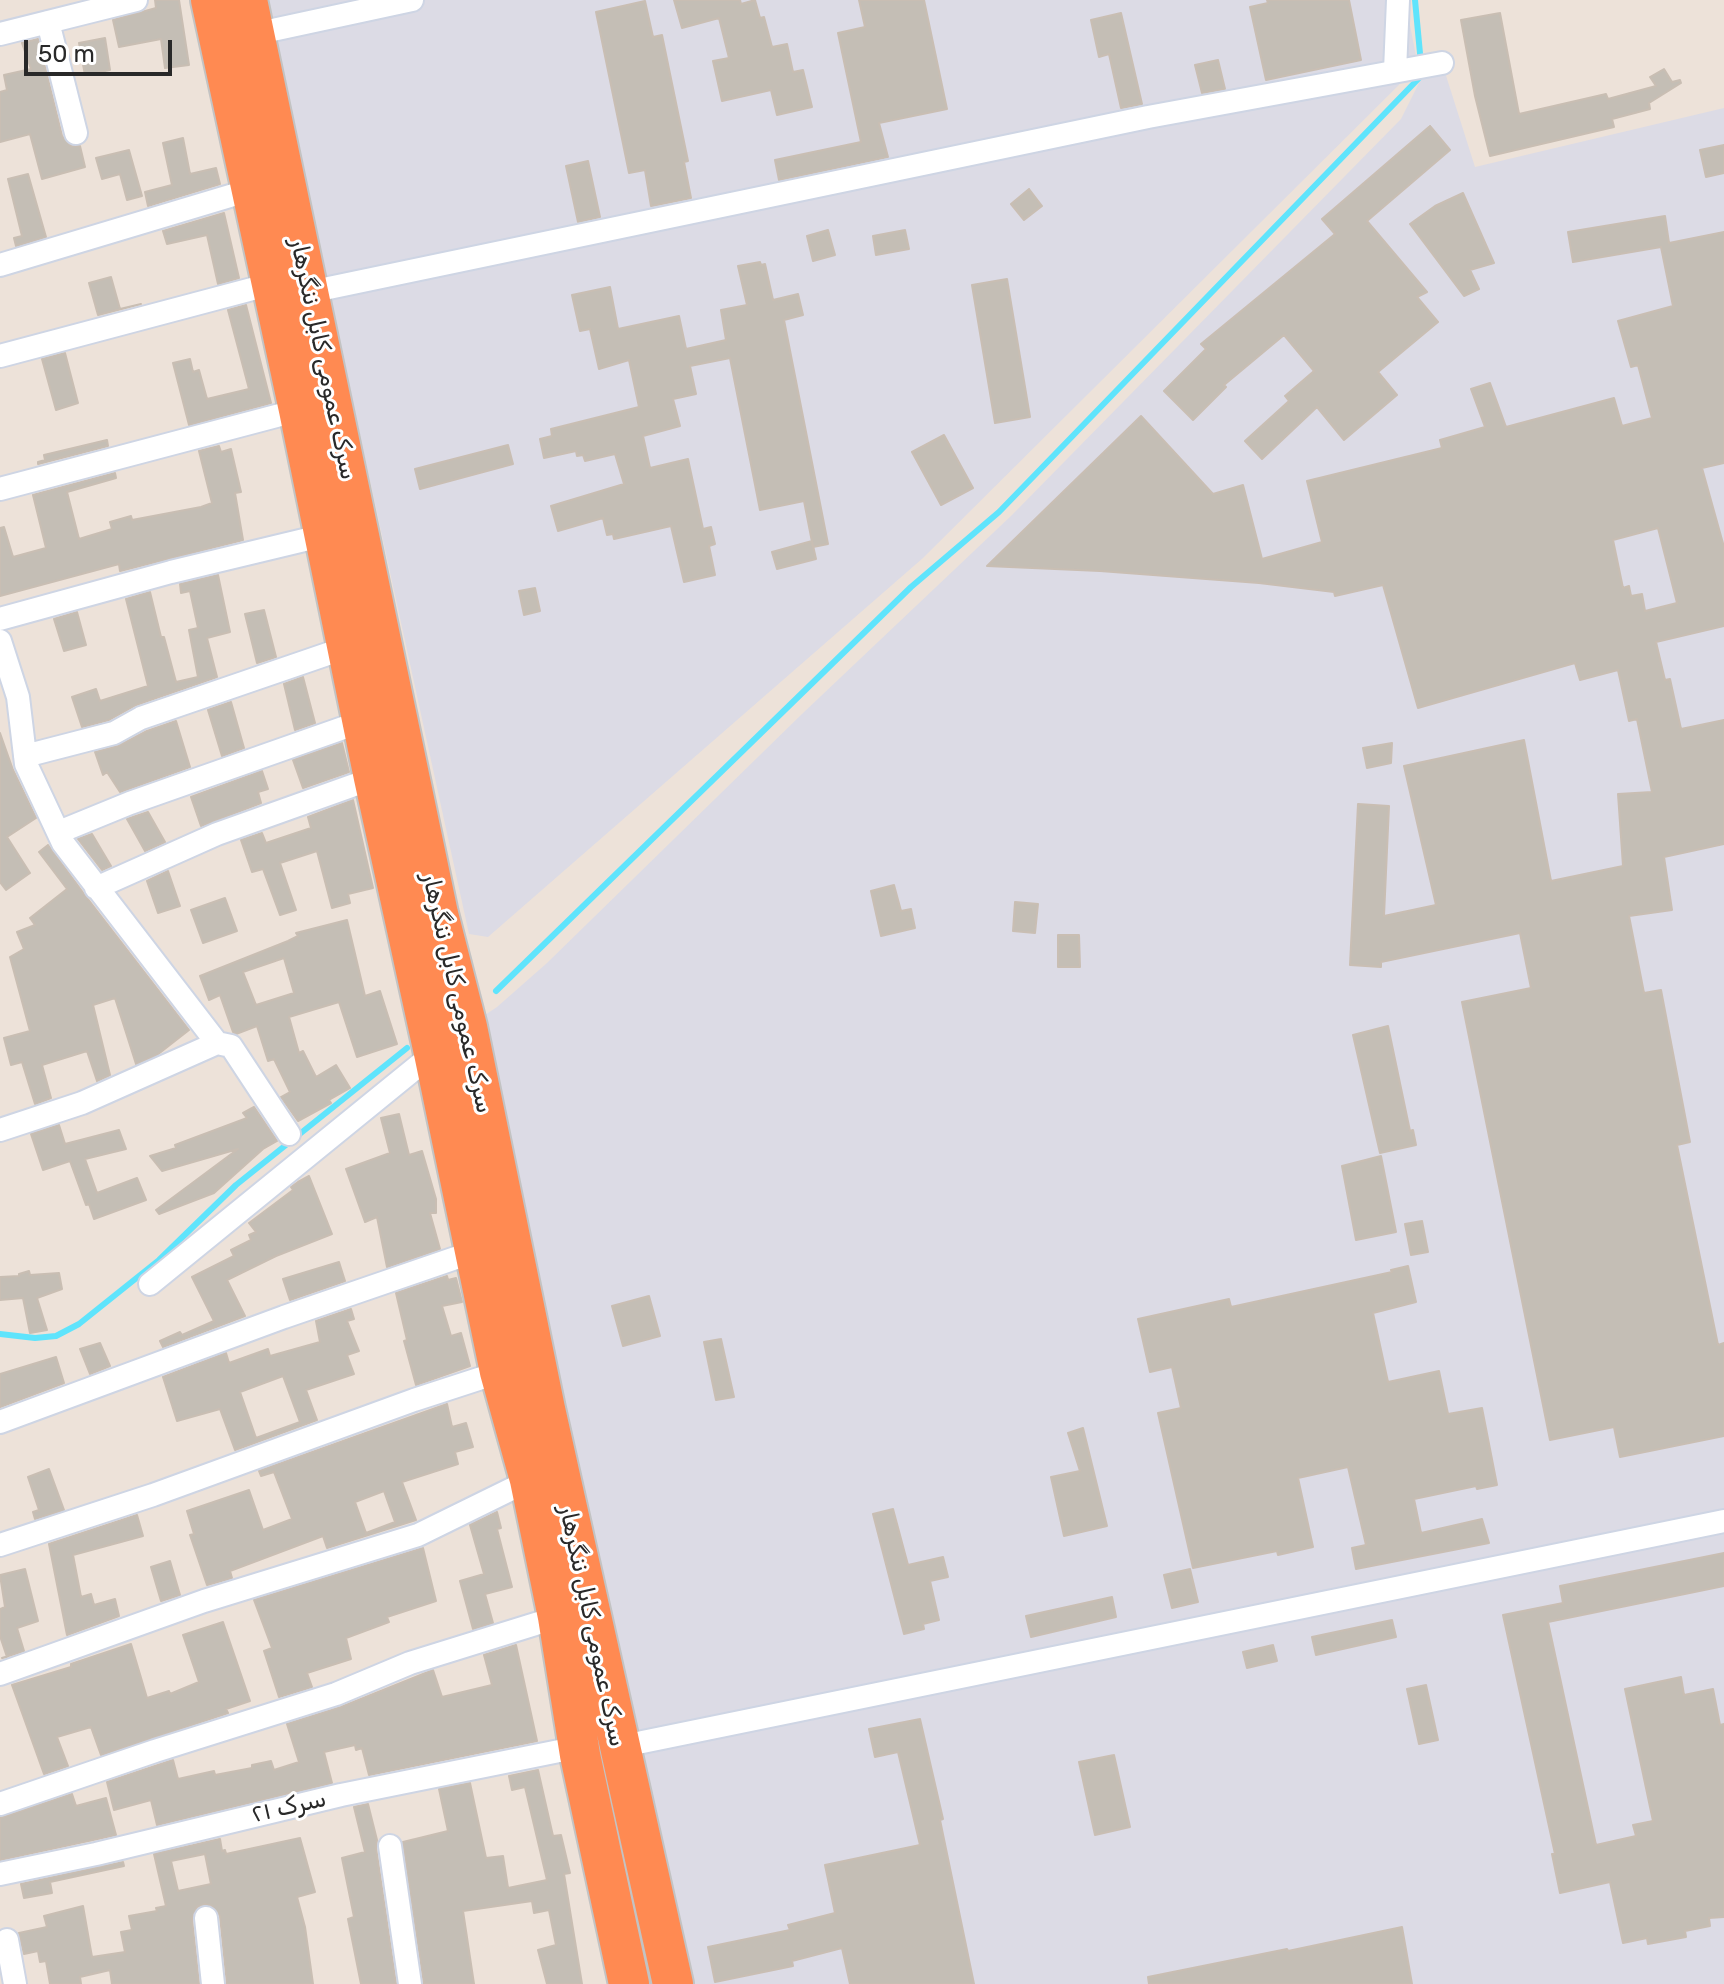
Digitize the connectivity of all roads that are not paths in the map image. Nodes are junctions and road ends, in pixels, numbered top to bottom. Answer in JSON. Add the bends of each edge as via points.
{"nodes":[{"id":1,"x":136,"y":0,"type":"edge"},
{"id":2,"x":211,"y":0,"type":"edge"},
{"id":3,"x":412,"y":0,"type":"edge"},
{"id":4,"x":1398,"y":0,"type":"edge"},
{"id":5,"x":251,"y":17,"type":"edge"},
{"id":6,"x":48,"y":22,"type":"junction"},
{"id":7,"x":0,"y":34,"type":"edge"},
{"id":8,"x":1442,"y":63,"type":"dead end"},
{"id":9,"x":1395,"y":71,"type":"junction"},
{"id":10,"x":76,"y":133,"type":"dead end"},
{"id":11,"x":250,"y":190,"type":"junction"},
{"id":12,"x":0,"y":265,"type":"edge"},
{"id":13,"x":285,"y":292,"type":"junction"},
{"id":14,"x":0,"y":356,"type":"edge"},
{"id":15,"x":299,"y":410,"type":"junction"},
{"id":16,"x":0,"y":489,"type":"edge"},
{"id":17,"x":325,"y":535,"type":"junction"},
{"id":18,"x":0,"y":619,"type":"edge"},
{"id":19,"x":0,"y":641,"type":"edge"},
{"id":20,"x":348,"y":647,"type":"junction"},
{"id":21,"x":363,"y":721,"type":"junction"},
{"id":22,"x":25,"y":756,"type":"junction"},
{"id":23,"x":374,"y":778,"type":"junction"},
{"id":24,"x":59,"y":832,"type":"junction"},
{"id":25,"x":96,"y":888,"type":"junction"},
{"id":26,"x":217,"y":1043,"type":"junction"},
{"id":27,"x":434,"y":1053,"type":"junction"},
{"id":28,"x":0,"y":1130,"type":"edge"},
{"id":29,"x":289,"y":1134,"type":"dead end"},
{"id":30,"x":476,"y":1251,"type":"junction"},
{"id":31,"x":150,"y":1284,"type":"dead end"},
{"id":32,"x":500,"y":1372,"type":"junction"},
{"id":33,"x":0,"y":1422,"type":"edge"},
{"id":34,"x":530,"y":1480,"type":"junction"},
{"id":35,"x":1724,"y":1521,"type":"edge"},
{"id":36,"x":0,"y":1545,"type":"edge"},
{"id":37,"x":558,"y":1617,"type":"junction"},
{"id":38,"x":0,"y":1674,"type":"edge"},
{"id":39,"x":592,"y":1750,"type":"junction"},
{"id":40,"x":0,"y":1804,"type":"edge"},
{"id":41,"x":390,"y":1846,"type":"dead end"},
{"id":42,"x":0,"y":1874,"type":"edge"},
{"id":43,"x":206,"y":1918,"type":"dead end"},
{"id":44,"x":7,"y":1940,"type":"dead end"},
{"id":45,"x":15,"y":1984,"type":"edge"},
{"id":46,"x":213,"y":1984,"type":"edge"},
{"id":47,"x":410,"y":1984,"type":"edge"},
{"id":48,"x":629,"y":1984,"type":"edge"},
{"id":49,"x":673,"y":1984,"type":"edge"}],
"edges":[{"from":1,"to":6,"type":"street"},
{"from":2,"to":11,"type":"highway","name":"سرک عمومی کابل ننگرهار"},
{"from":3,"to":5,"type":"street"},
{"from":4,"to":9,"type":"street"},
{"from":5,"to":13,"type":"highway","name":"سرک عمومی کابل ننگرهار"},
{"from":6,"to":7,"type":"street"},
{"from":6,"to":10,"type":"street"},
{"from":8,"to":9,"type":"street"},
{"from":9,"to":13,"type":"street"},
{"from":11,"to":12,"type":"street"},
{"from":11,"to":13,"type":"highway","name":"سرک عمومی کابل ننگرهار"},
{"from":13,"to":14,"type":"street"},
{"from":13,"to":15,"type":"highway","name":"سرک عمومی کابل ننگرهار"},
{"from":13,"to":39,"type":"highway","name":"سرک عمومی کابل ننگرهار","via":[[467,1027],[542,1394]]},
{"from":15,"to":16,"type":"street"},
{"from":15,"to":17,"type":"highway","name":"سرک عمومی کابل ننگرهار"},
{"from":17,"to":18,"type":"street"},
{"from":17,"to":20,"type":"highway","name":"سرک عمومی کابل ننگرهار"},
{"from":19,"to":22,"type":"street","via":[[18,697]]},
{"from":20,"to":21,"type":"highway","name":"سرک عمومی کابل ننگرهار"},
{"from":20,"to":22,"type":"street","via":[[141,718],[114,733]]},
{"from":21,"to":23,"type":"highway","name":"سرک عمومی کابل ننگرهار"},
{"from":21,"to":24,"type":"street"},
{"from":22,"to":24,"type":"street"},
{"from":23,"to":25,"type":"street","via":[[217,834]]},
{"from":23,"to":27,"type":"highway","name":"سرک عمومی کابل ننگرهار"},
{"from":24,"to":25,"type":"street"},
{"from":25,"to":26,"type":"street"},
{"from":26,"to":28,"type":"street","via":[[82,1103]]},
{"from":26,"to":29,"type":"street","via":[[231,1046]]},
{"from":27,"to":30,"type":"highway","name":"سرک عمومی کابل ننگرهار"},
{"from":27,"to":31,"type":"street"},
{"from":30,"to":32,"type":"highway","name":"سرک عمومی کابل ننگرهار"},
{"from":30,"to":33,"type":"street"},
{"from":32,"to":34,"type":"highway","name":"سرک عمومی کابل ننگرهار"},
{"from":32,"to":36,"type":"street"},
{"from":34,"to":37,"type":"highway","name":"سرک عمومی کابل ننگرهار"},
{"from":34,"to":38,"type":"street","via":[[418,1535],[204,1601]]},
{"from":35,"to":39,"type":"street","name":"سرک ۲۱"},
{"from":37,"to":39,"type":"highway","name":"سرک عمومی کابل ننگرهار"},
{"from":37,"to":40,"type":"street"},
{"from":39,"to":42,"type":"street","name":"سرک ۲۱","via":[[341,1795]]},
{"from":39,"to":48,"type":"highway","name":"سرک عمومی کابل ننگرهار"},
{"from":39,"to":49,"type":"highway","name":"سرک عمومی کابل ننگرهار"},
{"from":41,"to":47,"type":"street"},
{"from":43,"to":46,"type":"street"},
{"from":44,"to":45,"type":"street"}]}
